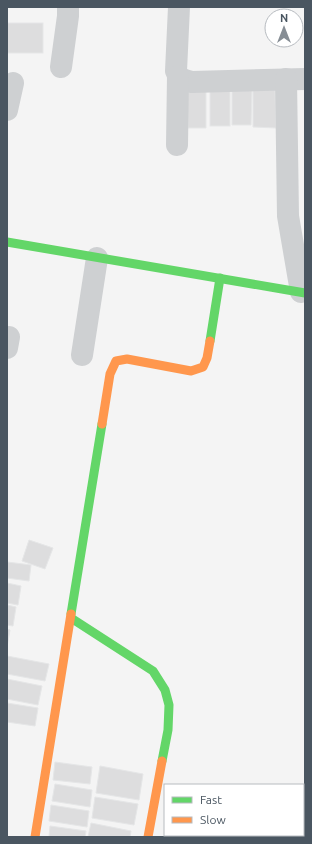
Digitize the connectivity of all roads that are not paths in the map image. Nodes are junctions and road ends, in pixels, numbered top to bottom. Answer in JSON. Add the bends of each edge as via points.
{"nodes":[{"id":1,"x":179,"y":7,"type":"edge"},
{"id":2,"x":68,"y":12,"type":"edge"},
{"id":3,"x":61,"y":67,"type":"dead end"},
{"id":4,"x":178,"y":76,"type":"junction"},
{"id":5,"x":296,"y":79,"type":"edge"},
{"id":6,"x":13,"y":82,"type":"dead end"},
{"id":7,"x":7,"y":110,"type":"edge"},
{"id":8,"x":177,"y":145,"type":"dead end"},
{"id":9,"x":7,"y":242,"type":"edge"},
{"id":10,"x":97,"y":258,"type":"junction"},
{"id":11,"x":220,"y":278,"type":"junction"},
{"id":12,"x":303,"y":292,"type":"edge"},
{"id":13,"x":82,"y":354,"type":"dead end"},
{"id":14,"x":71,"y":618,"type":"junction"},
{"id":15,"x":35,"y":837,"type":"edge"},
{"id":16,"x":148,"y":837,"type":"edge"}],
"edges":[{"from":1,"to":4,"type":"street","via":[[176,71]]},
{"from":2,"to":3,"type":"street"},
{"from":4,"to":5,"type":"street","via":[[192,82]]},
{"from":4,"to":8,"type":"street"},
{"from":5,"to":12,"type":"street","via":[[288,216]]},
{"from":6,"to":7,"type":"street"},
{"from":9,"to":10,"type":"street"},
{"from":10,"to":11,"type":"street"},
{"from":10,"to":13,"type":"street"},
{"from":11,"to":12,"type":"street"},
{"from":11,"to":14,"type":"street","via":[[207,358],[203,367],[192,371],[126,359],[116,361],[110,374]]},
{"from":14,"to":15,"type":"street"},
{"from":14,"to":16,"type":"street","via":[[153,671],[165,690],[169,704],[168,730]]}]}
